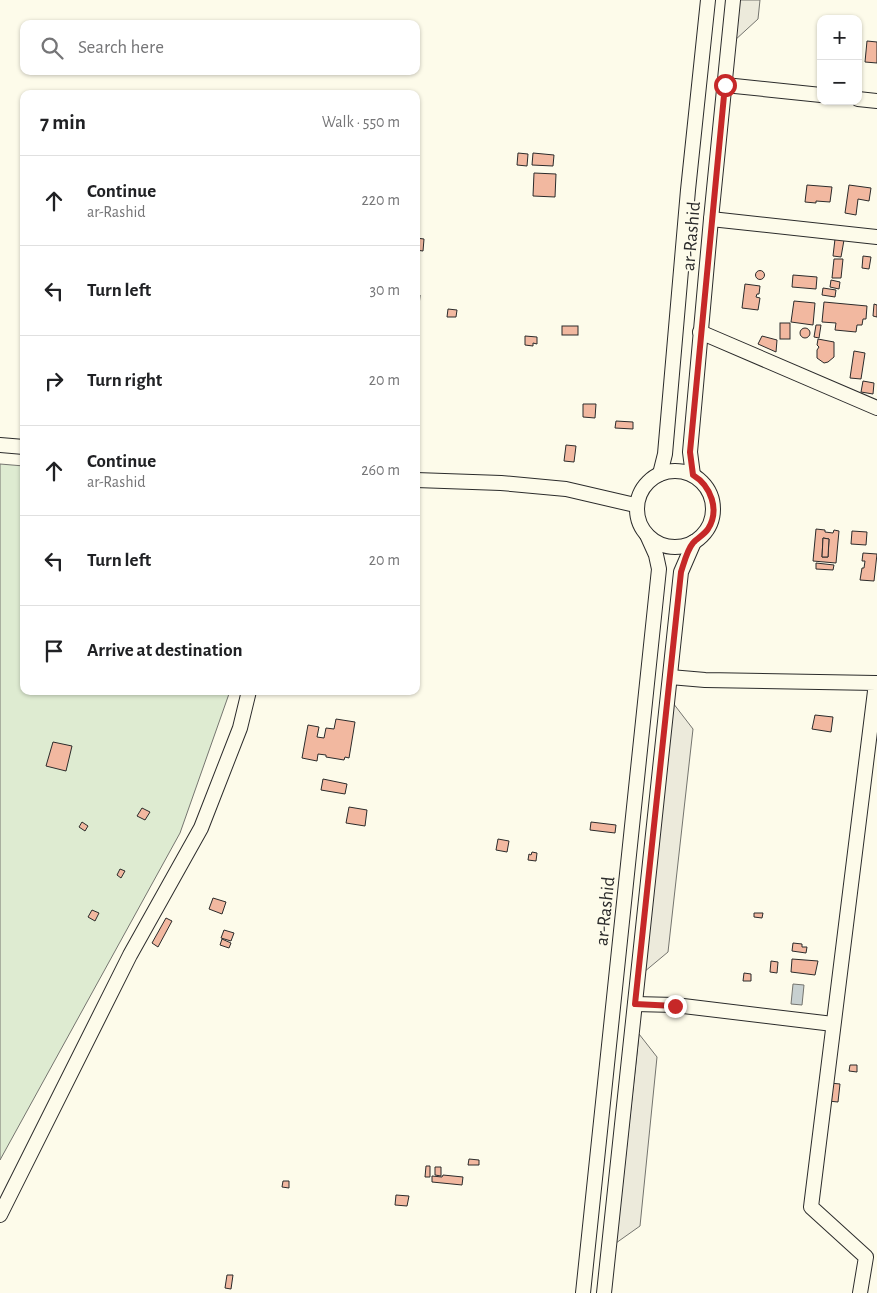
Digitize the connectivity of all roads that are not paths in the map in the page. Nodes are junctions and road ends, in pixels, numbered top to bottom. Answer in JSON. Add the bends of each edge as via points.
{"nodes":[{"id":1,"x":708,"y":0,"type":"edge"},
{"id":2,"x":733,"y":0,"type":"edge"},
{"id":3,"x":725,"y":85,"type":"junction"},
{"id":4,"x":817,"y":95,"type":"edge"},
{"id":5,"x":862,"y":99,"type":"edge"},
{"id":6,"x":877,"y":101,"type":"edge"},
{"id":7,"x":711,"y":219,"type":"junction"},
{"id":8,"x":877,"y":237,"type":"edge"},
{"id":9,"x":700,"y":332,"type":"junction"},
{"id":10,"x":877,"y":408,"type":"edge"},
{"id":11,"x":0,"y":445,"type":"edge"},
{"id":12,"x":20,"y":446,"type":"edge"},
{"id":13,"x":660,"y":474,"type":"junction"},
{"id":14,"x":693,"y":475,"type":"junction"},
{"id":15,"x":420,"y":480,"type":"edge"},
{"id":16,"x":635,"y":505,"type":"junction"},
{"id":17,"x":647,"y":535,"type":"junction"},
{"id":18,"x":694,"y":542,"type":"junction"},
{"id":19,"x":670,"y":677,"type":"junction"},
{"id":20,"x":248,"y":695,"type":"edge"},
{"id":21,"x":635,"y":1004,"type":"junction"},
{"id":22,"x":833,"y":1024,"type":"junction"},
{"id":23,"x":0,"y":1215,"type":"edge"},
{"id":24,"x":583,"y":1293,"type":"edge"},
{"id":25,"x":604,"y":1293,"type":"edge"},
{"id":26,"x":860,"y":1293,"type":"edge"}],
"edges":[{"from":1,"to":13,"type":"street","name":"ar-Rashid","via":[[665,454]]},
{"from":2,"to":3,"type":"street","name":"ar-Rashid"},
{"from":3,"to":4,"type":"street"},
{"from":3,"to":7,"type":"street","name":"ar-Rashid"},
{"from":5,"to":6,"type":"street"},
{"from":7,"to":8,"type":"street"},
{"from":7,"to":9,"type":"street","name":"ar-Rashid"},
{"from":9,"to":10,"type":"street"},
{"from":9,"to":14,"type":"street","name":"ar-Rashid","via":[[690,452]]},
{"from":11,"to":12,"type":"street"},
{"from":13,"to":14,"type":"street","via":[[677,470]]},
{"from":13,"to":16,"type":"street","via":[[643,487]]},
{"from":14,"to":18,"type":"street","via":[[709,490],[713,503],[713,516],[708,528]]},
{"from":15,"to":16,"type":"street","via":[[566,489]]},
{"from":16,"to":17,"type":"street","via":[[639,523]]},
{"from":17,"to":18,"type":"street","via":[[654,542],[666,546],[678,547]]},
{"from":17,"to":24,"type":"street","name":"ar-Rashid","via":[[659,570]]},
{"from":18,"to":19,"type":"street","via":[[681,572]]},
{"from":19,"to":21,"type":"street"},
{"from":19,"to":22,"type":"street","via":[[876,683]]},
{"from":20,"to":23,"type":"street","via":[[240,728],[201,828],[130,955]]},
{"from":21,"to":22,"type":"street"},
{"from":21,"to":25,"type":"street"},
{"from":22,"to":26,"type":"street","via":[[811,1207],[866,1257]]}]}
